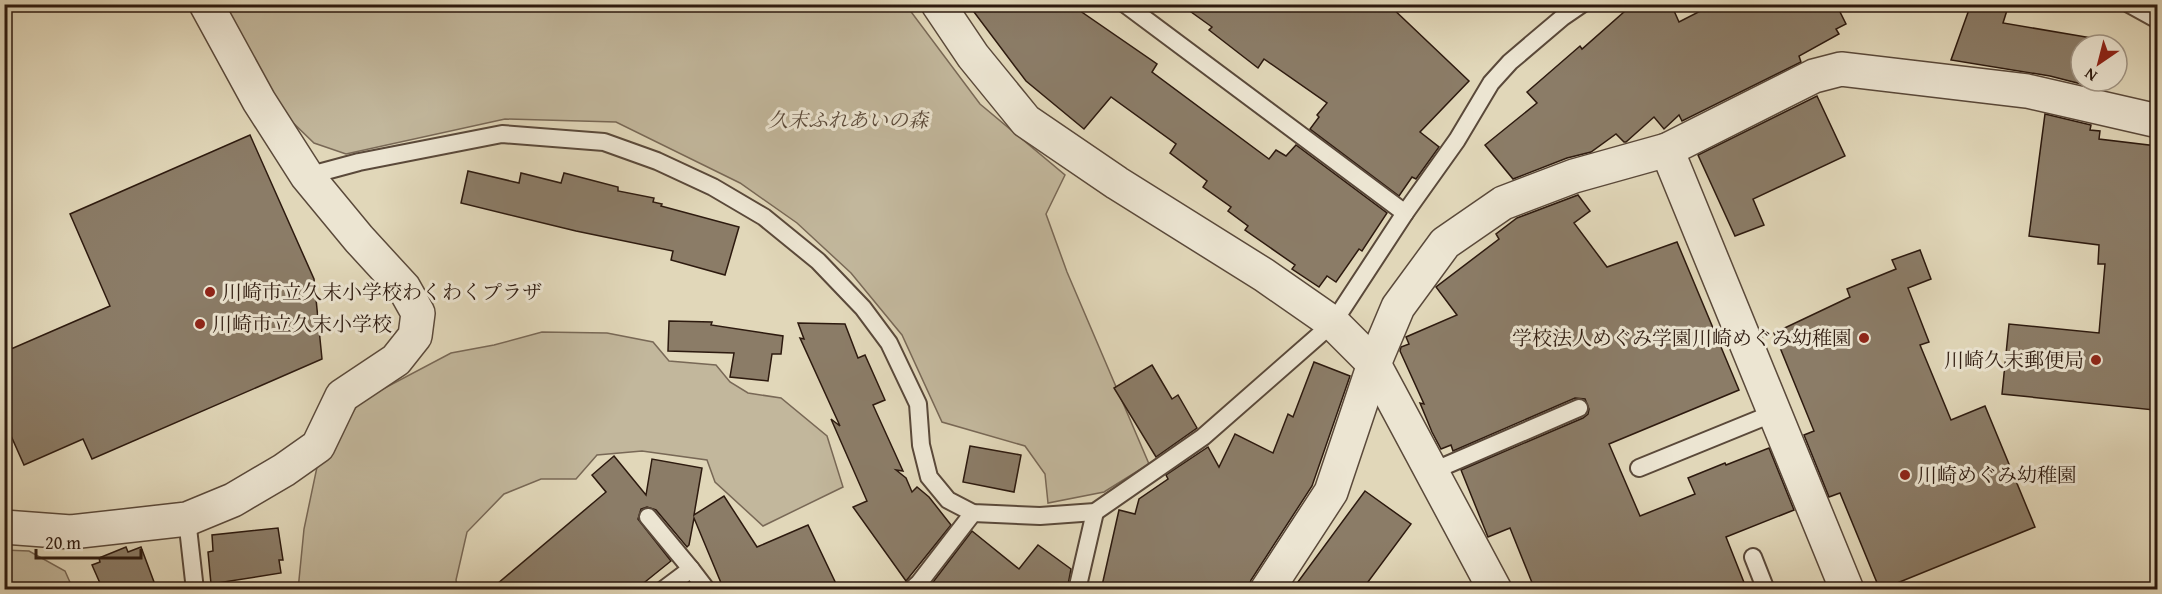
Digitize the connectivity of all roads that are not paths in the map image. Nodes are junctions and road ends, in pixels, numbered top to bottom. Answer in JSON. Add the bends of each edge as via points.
{"nodes":[{"id":1,"x":206,"y":4,"type":"edge"},
{"id":2,"x":938,"y":4,"type":"edge"},
{"id":3,"x":1125,"y":4,"type":"edge"},
{"id":4,"x":1582,"y":4,"type":"edge"},
{"id":5,"x":2129,"y":4,"type":"edge"},
{"id":6,"x":2157,"y":20,"type":"edge"},
{"id":7,"x":2157,"y":121,"type":"edge"},
{"id":8,"x":1667,"y":150,"type":"junction"},
{"id":9,"x":307,"y":176,"type":"junction"},
{"id":10,"x":1405,"y":213,"type":"junction"},
{"id":11,"x":1333,"y":323,"type":"junction"},
{"id":12,"x":1374,"y":364,"type":"junction"},
{"id":13,"x":1579,"y":408,"type":"dead end"},
{"id":14,"x":1774,"y":413,"type":"junction"},
{"id":15,"x":1640,"y":468,"type":"dead end"},
{"id":16,"x":1433,"y":471,"type":"junction"},
{"id":17,"x":1095,"y":512,"type":"junction"},
{"id":18,"x":973,"y":513,"type":"junction"},
{"id":19,"x":648,"y":517,"type":"dead end"},
{"id":20,"x":187,"y":519,"type":"junction"},
{"id":21,"x":4,"y":526,"type":"edge"},
{"id":22,"x":1753,"y":557,"type":"dead end"},
{"id":23,"x":691,"y":569,"type":"junction"},
{"id":24,"x":195,"y":590,"type":"edge"},
{"id":25,"x":663,"y":590,"type":"edge"},
{"id":26,"x":707,"y":590,"type":"edge"},
{"id":27,"x":911,"y":590,"type":"edge"},
{"id":28,"x":1077,"y":590,"type":"edge"},
{"id":29,"x":1267,"y":590,"type":"edge"},
{"id":30,"x":1495,"y":590,"type":"edge"},
{"id":31,"x":1766,"y":590,"type":"edge"},
{"id":32,"x":1847,"y":590,"type":"edge"}],
"edges":[{"from":1,"to":9,"type":"street","via":[[259,101]]},
{"from":2,"to":11,"type":"street","via":[[973,56],[1026,121]]},
{"from":3,"to":10,"type":"lane"},
{"from":4,"to":10,"type":"lane","via":[[1510,62],[1491,83],[1457,140]]},
{"from":5,"to":6,"type":"lane"},
{"from":7,"to":8,"type":"street","via":[[2027,91],[1841,69],[1814,76]]},
{"from":8,"to":12,"type":"street","via":[[1574,176],[1503,203],[1445,243],[1398,307]]},
{"from":8,"to":14,"type":"street"},
{"from":9,"to":18,"type":"lane","via":[[502,134],[604,142],[713,187],[764,217],[818,261],[863,308],[889,343],[918,404],[921,445],[929,477],[948,500]]},
{"from":9,"to":20,"type":"street","via":[[404,288],[418,312],[415,336],[396,360],[342,396],[318,446],[233,500]]},
{"from":10,"to":11,"type":"lane"},
{"from":11,"to":12,"type":"street"},
{"from":11,"to":17,"type":"lane","via":[[1203,437]]},
{"from":12,"to":16,"type":"street"},
{"from":12,"to":29,"type":"street","via":[[1331,492]]},
{"from":13,"to":16,"type":"lane"},
{"from":14,"to":15,"type":"lane"},
{"from":14,"to":32,"type":"street"},
{"from":16,"to":30,"type":"street"},
{"from":17,"to":18,"type":"lane","via":[[1040,516]]},
{"from":17,"to":28,"type":"lane"},
{"from":18,"to":27,"type":"lane"},
{"from":19,"to":23,"type":"lane"},
{"from":20,"to":21,"type":"street","via":[[71,532]]},
{"from":20,"to":24,"type":"lane"},
{"from":22,"to":31,"type":"lane"},
{"from":23,"to":25,"type":"lane"},
{"from":23,"to":26,"type":"lane"}]}
